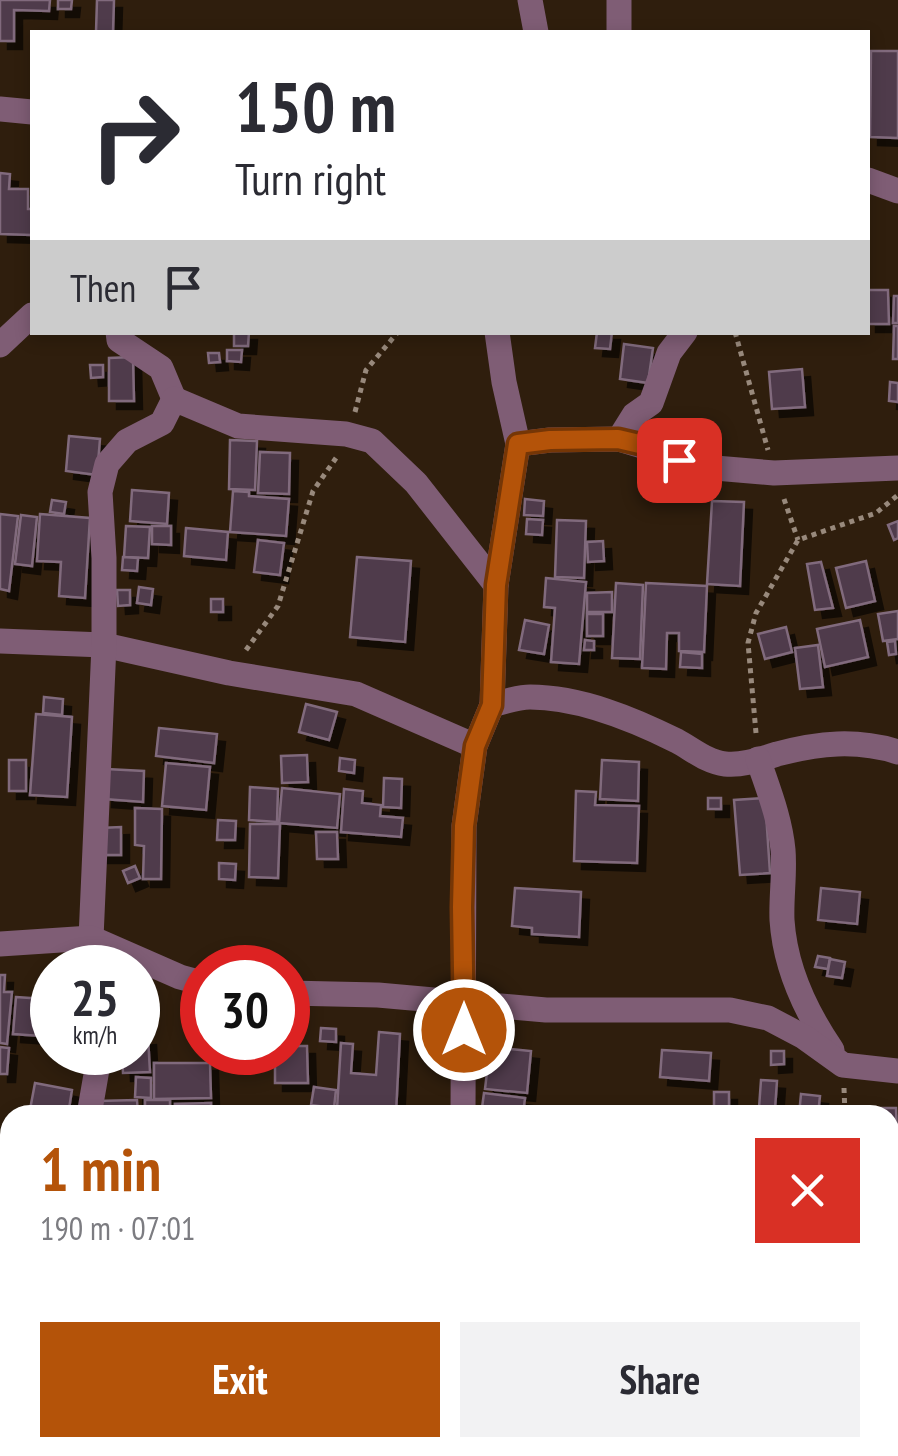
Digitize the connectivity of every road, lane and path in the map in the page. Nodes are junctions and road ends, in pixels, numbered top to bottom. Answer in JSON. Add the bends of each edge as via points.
{"nodes":[{"id":1,"x":530,"y":0,"type":"edge"},
{"id":2,"x":620,"y":0,"type":"edge"},
{"id":3,"x":536,"y":30,"type":"edge"},
{"id":4,"x":619,"y":30,"type":"edge"},
{"id":5,"x":870,"y":181,"type":"edge"},
{"id":6,"x":898,"y":191,"type":"edge"},
{"id":7,"x":30,"y":317,"type":"edge"},
{"id":8,"x":118,"y":335,"type":"edge"},
{"id":9,"x":395,"y":335,"type":"edge"},
{"id":10,"x":497,"y":335,"type":"edge"},
{"id":11,"x":683,"y":335,"type":"edge"},
{"id":12,"x":736,"y":335,"type":"edge"},
{"id":13,"x":0,"y":345,"type":"edge"},
{"id":14,"x":174,"y":399,"type":"junction"},
{"id":15,"x":346,"y":434,"type":"junction"},
{"id":16,"x":618,"y":439,"type":"junction"},
{"id":17,"x":518,"y":444,"type":"junction"},
{"id":18,"x":898,"y":468,"type":"edge"},
{"id":19,"x":774,"y":473,"type":"junction"},
{"id":20,"x":898,"y":495,"type":"edge"},
{"id":21,"x":798,"y":540,"type":"junction"},
{"id":22,"x":496,"y":585,"type":"junction"},
{"id":23,"x":0,"y":641,"type":"edge"},
{"id":24,"x":104,"y":645,"type":"junction"},
{"id":25,"x":230,"y":673,"type":"junction"},
{"id":26,"x":492,"y":705,"type":"junction"},
{"id":27,"x":475,"y":746,"type":"junction"},
{"id":28,"x":898,"y":752,"type":"edge"},
{"id":29,"x":758,"y":759,"type":"junction"},
{"id":30,"x":91,"y":938,"type":"junction"},
{"id":31,"x":0,"y":944,"type":"edge"},
{"id":32,"x":100,"y":945,"type":"edge"},
{"id":33,"x":310,"y":994,"type":"edge"},
{"id":34,"x":466,"y":1005,"type":"junction"},
{"id":35,"x":843,"y":1065,"type":"junction"},
{"id":36,"x":898,"y":1071,"type":"edge"},
{"id":37,"x":96,"y":1075,"type":"edge"},
{"id":38,"x":90,"y":1105,"type":"edge"},
{"id":39,"x":463,"y":1105,"type":"edge"}],
"edges":[{"from":1,"to":3,"type":"street"},
{"from":2,"to":4,"type":"street"},
{"from":5,"to":6,"type":"street"},
{"from":7,"to":13,"type":"street"},
{"from":8,"to":14,"type":"street","via":[[161,368]]},
{"from":9,"to":15,"type":"path","via":[[366,370]]},
{"from":10,"to":17,"type":"street"},
{"from":11,"to":16,"type":"street","via":[[668,353],[651,404]]},
{"from":12,"to":19,"type":"path"},
{"from":14,"to":15,"type":"street","via":[[238,426]]},
{"from":14,"to":24,"type":"street","via":[[162,422],[127,441],[107,464],[100,492]]},
{"from":15,"to":22,"type":"street","via":[[372,441],[392,458]]},
{"from":15,"to":25,"type":"path","via":[[312,492],[278,606]]},
{"from":16,"to":17,"type":"street"},
{"from":16,"to":19,"type":"street","via":[[715,468]]},
{"from":17,"to":22,"type":"street"},
{"from":18,"to":19,"type":"street"},
{"from":19,"to":21,"type":"path"},
{"from":20,"to":21,"type":"path","via":[[876,513]]},
{"from":21,"to":29,"type":"path","via":[[756,612],[748,643]]},
{"from":22,"to":26,"type":"street"},
{"from":23,"to":24,"type":"street"},
{"from":24,"to":25,"type":"street"},
{"from":24,"to":30,"type":"street"},
{"from":25,"to":27,"type":"street","via":[[356,694]]},
{"from":26,"to":27,"type":"street"},
{"from":26,"to":29,"type":"street","via":[[528,697],[564,701],[647,727],[720,764]]},
{"from":27,"to":34,"type":"street","via":[[464,826]]},
{"from":28,"to":29,"type":"street","via":[[841,742]]},
{"from":29,"to":35,"type":"street","via":[[783,849],[782,924],[794,979]]},
{"from":30,"to":31,"type":"street"},
{"from":30,"to":32,"type":"street"},
{"from":33,"to":34,"type":"street"},
{"from":34,"to":35,"type":"street","via":[[730,1010],[768,1018]]},
{"from":34,"to":39,"type":"street"},
{"from":35,"to":36,"type":"street"},
{"from":37,"to":38,"type":"street"}]}
